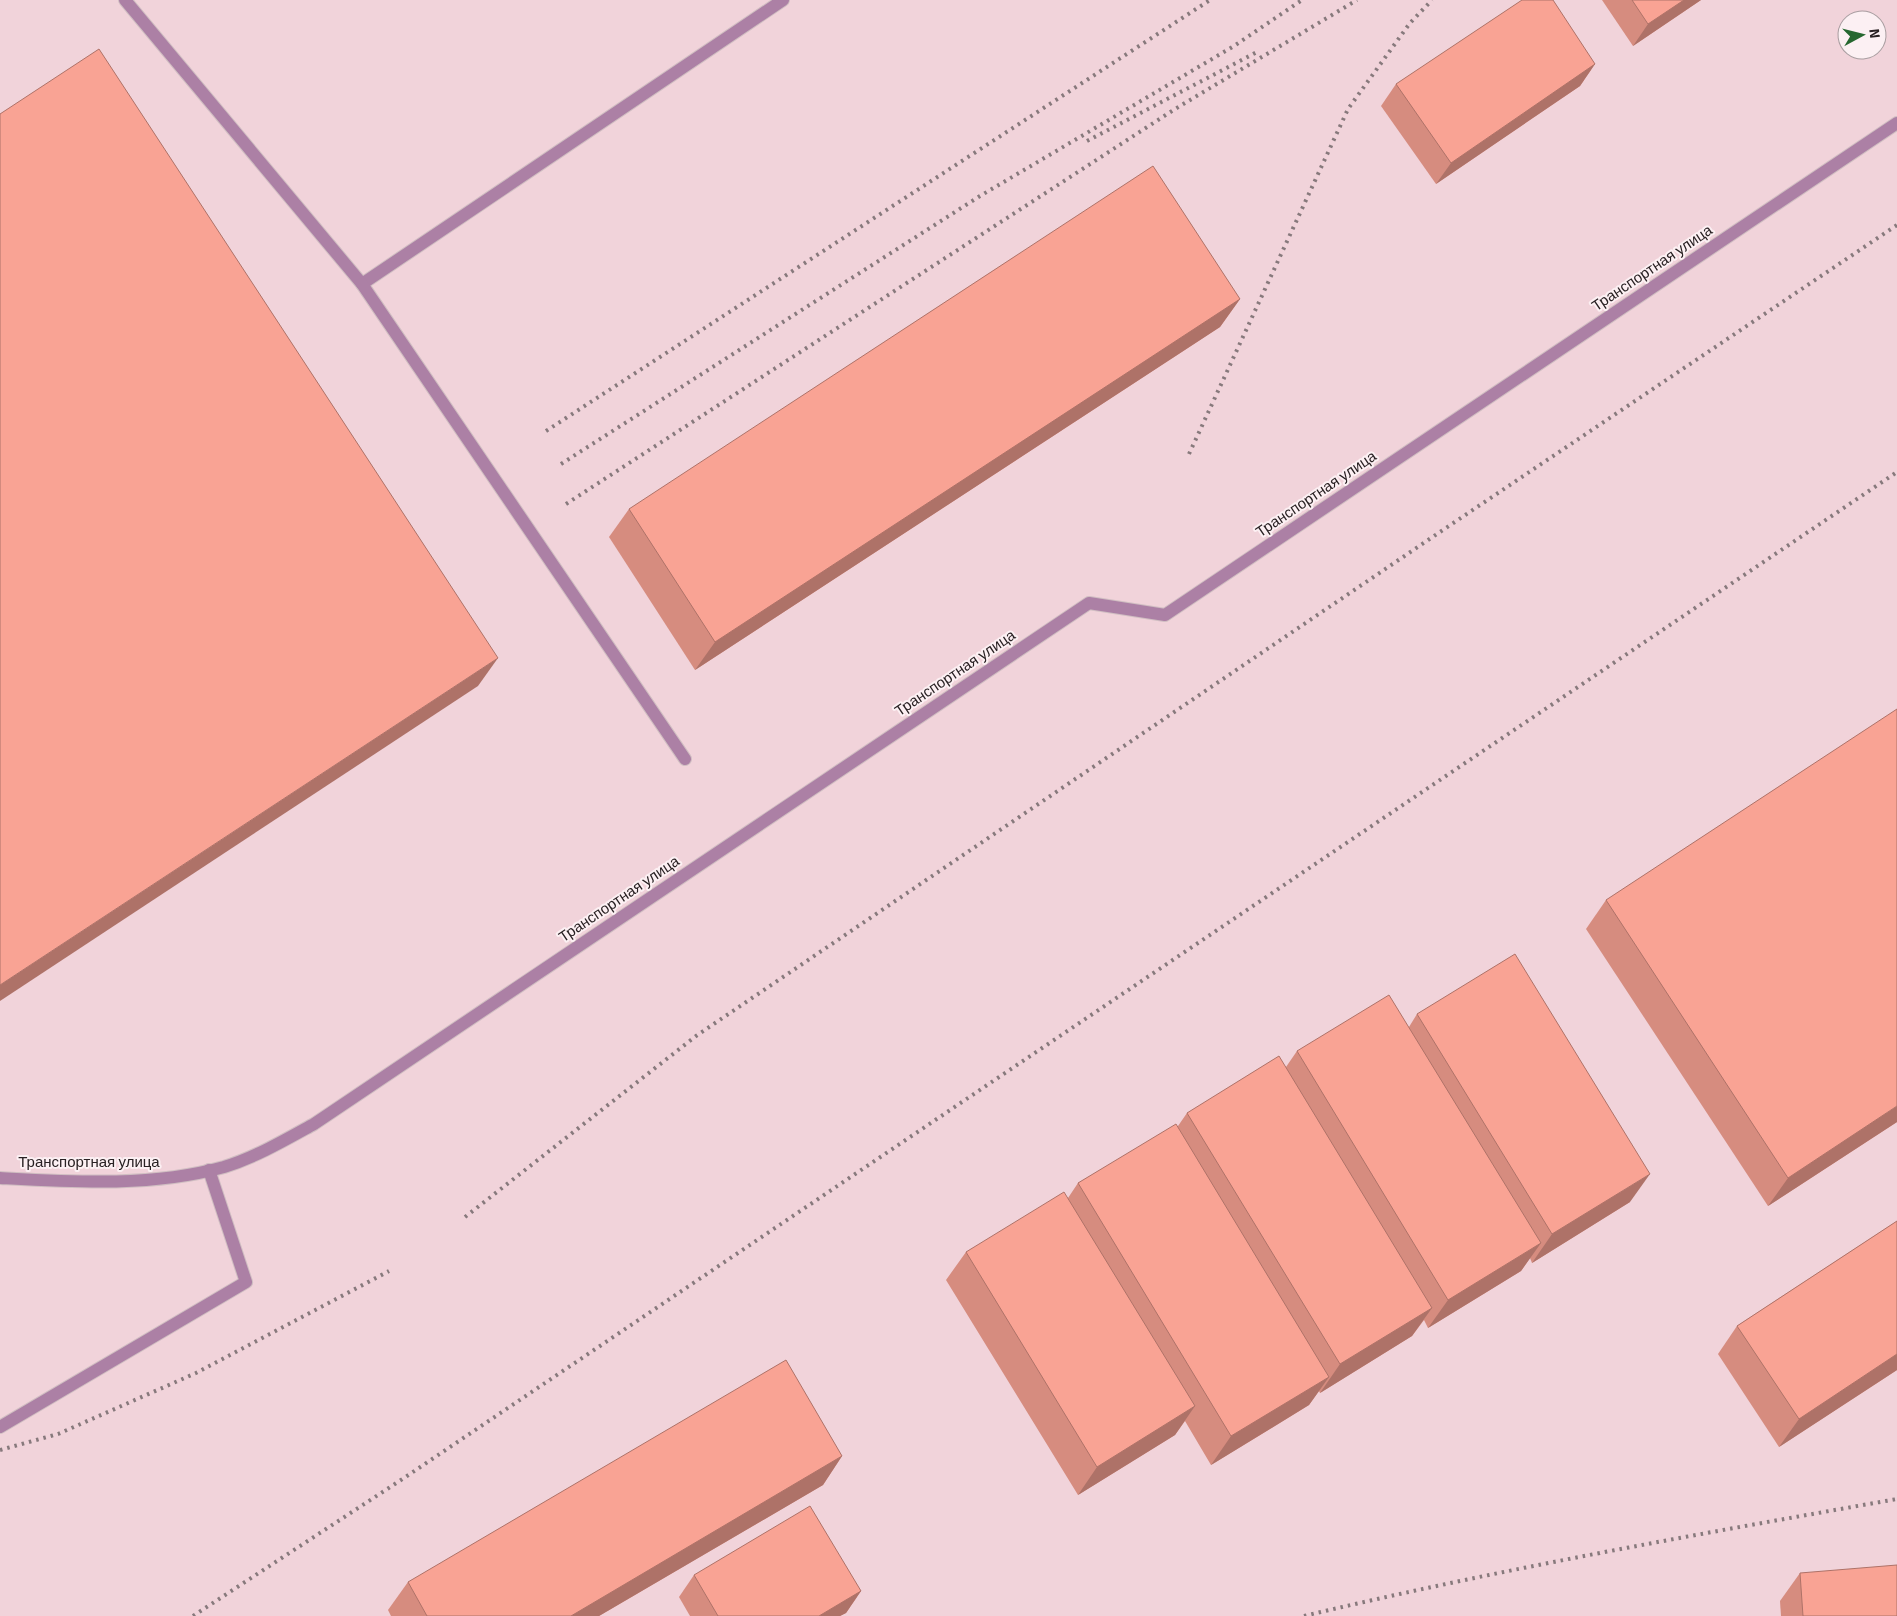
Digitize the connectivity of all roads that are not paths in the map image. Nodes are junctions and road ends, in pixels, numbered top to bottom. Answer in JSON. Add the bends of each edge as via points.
{"nodes":[{"id":1,"x":124,"y":0,"type":"edge"},
{"id":2,"x":783,"y":0,"type":"edge"},
{"id":3,"x":1897,"y":123,"type":"edge"},
{"id":4,"x":362,"y":284,"type":"junction"},
{"id":5,"x":685,"y":759,"type":"dead end"},
{"id":6,"x":209,"y":1170,"type":"junction"},
{"id":7,"x":0,"y":1178,"type":"edge"},
{"id":8,"x":0,"y":1427,"type":"edge"}],
"edges":[{"from":1,"to":4,"type":"street"},
{"from":2,"to":4,"type":"street"},
{"from":3,"to":6,"type":"street","name":"Транспортная улица","via":[[1165,615],[1089,603],[314,1124],[265,1151]]},
{"from":4,"to":5,"type":"street"},
{"from":6,"to":7,"type":"street","name":"Транспортная улица","via":[[190,1176],[128,1181]]},
{"from":6,"to":8,"type":"street","via":[[246,1282]]}]}
